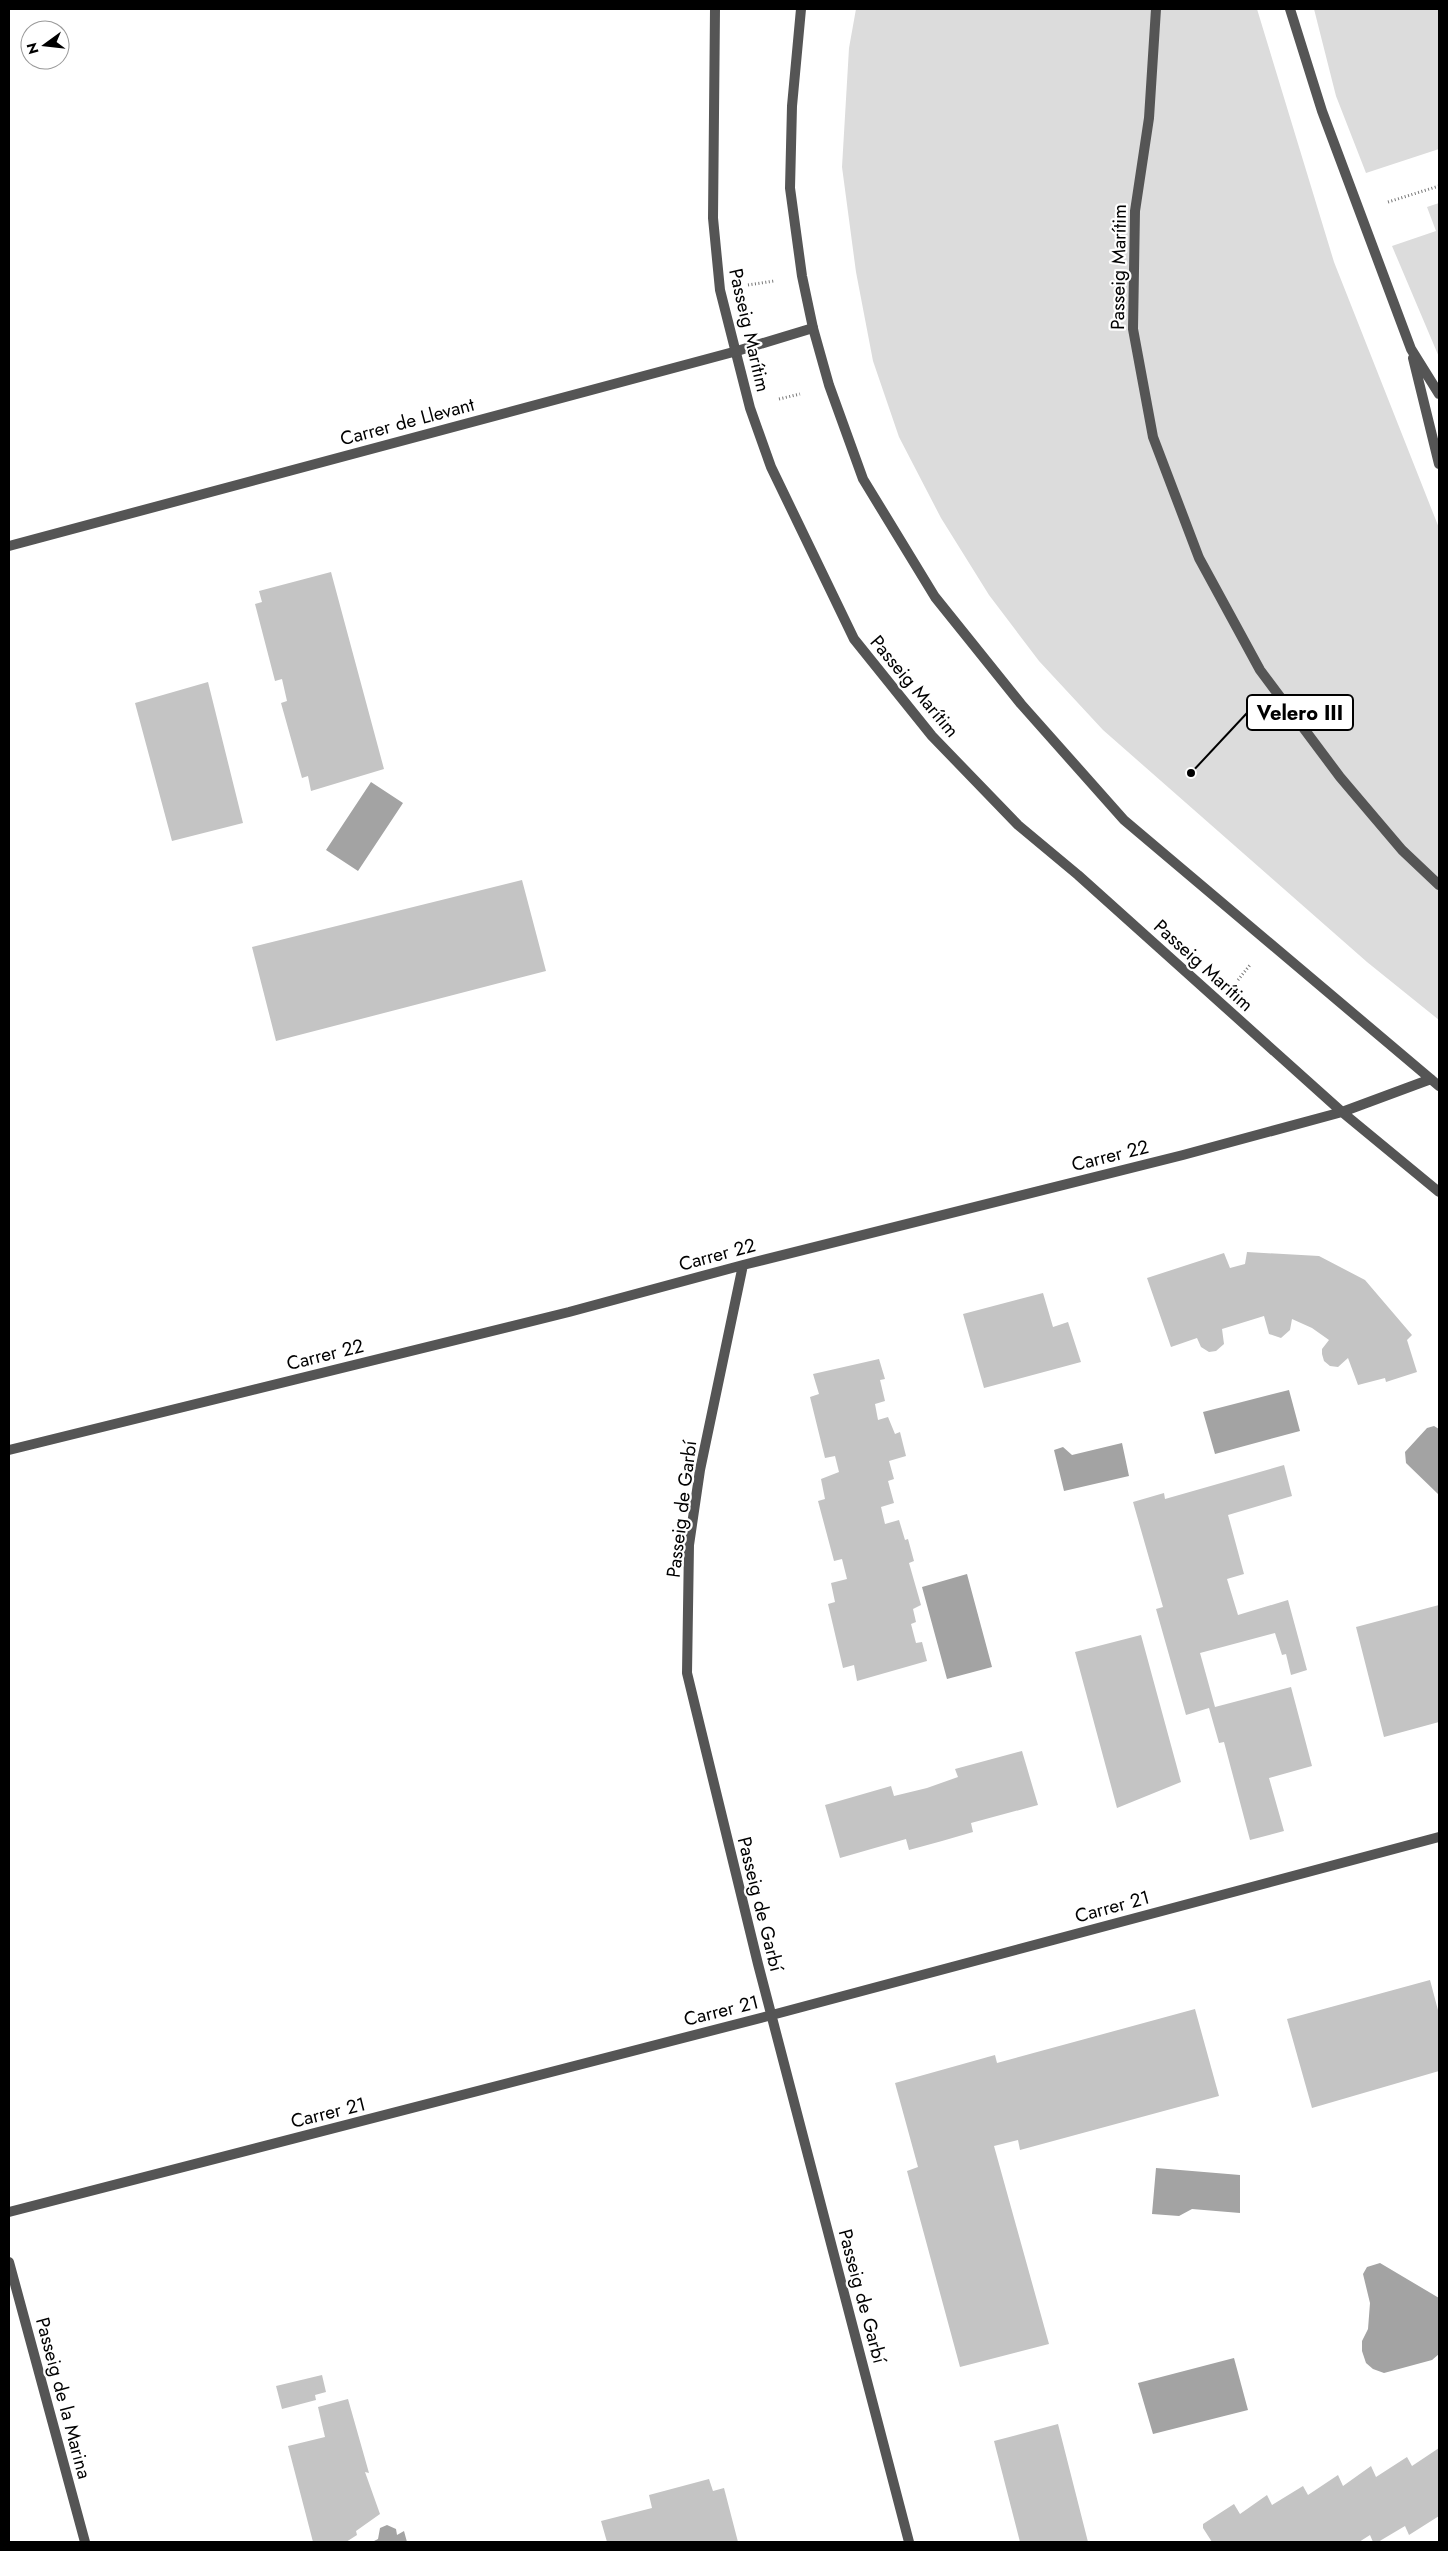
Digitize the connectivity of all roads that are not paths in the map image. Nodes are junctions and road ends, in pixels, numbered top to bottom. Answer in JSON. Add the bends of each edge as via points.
{"nodes":[{"id":1,"x":715,"y":9,"type":"edge"},
{"id":2,"x":801,"y":9,"type":"edge"},
{"id":3,"x":1156,"y":9,"type":"edge"},
{"id":4,"x":1290,"y":9,"type":"edge"},
{"id":5,"x":813,"y":328,"type":"junction"},
{"id":6,"x":1411,"y":349,"type":"junction"},
{"id":7,"x":736,"y":351,"type":"junction"},
{"id":8,"x":1439,"y":394,"type":"edge"},
{"id":9,"x":1439,"y":464,"type":"edge"},
{"id":10,"x":9,"y":546,"type":"edge"},
{"id":11,"x":1439,"y":885,"type":"edge"},
{"id":12,"x":1435,"y":1083,"type":"edge"},
{"id":13,"x":1342,"y":1112,"type":"junction"},
{"id":14,"x":1439,"y":1192,"type":"edge"},
{"id":15,"x":742,"y":1265,"type":"junction"},
{"id":16,"x":9,"y":1450,"type":"edge"},
{"id":17,"x":1439,"y":1836,"type":"edge"},
{"id":18,"x":772,"y":2016,"type":"junction"},
{"id":19,"x":9,"y":2212,"type":"edge"},
{"id":20,"x":9,"y":2262,"type":"edge"},
{"id":21,"x":85,"y":2542,"type":"edge"},
{"id":22,"x":909,"y":2542,"type":"edge"}],
"edges":[{"from":1,"to":7,"type":"street","name":"Passeig Marítim","via":[[713,218],[720,290]]},
{"from":2,"to":5,"type":"street","via":[[792,106],[790,188]]},
{"from":3,"to":11,"type":"street","name":"Passeig Marítim","via":[[1149,118],[1135,211],[1133,329],[1153,437],[1199,558],[1260,670],[1340,777],[1402,850]]},
{"from":4,"to":6,"type":"street","via":[[1322,111]]},
{"from":5,"to":7,"type":"street","name":"Carrer de Llevant"},
{"from":5,"to":12,"type":"street","via":[[829,385],[863,479],[934,596],[1022,704],[1124,820]]},
{"from":6,"to":8,"type":"street"},
{"from":6,"to":9,"type":"street"},
{"from":7,"to":10,"type":"street","name":"Carrer de Llevant"},
{"from":7,"to":13,"type":"street","name":"Passeig Marítim","via":[[750,408],[772,467],[854,639],[932,736],[1018,825],[1085,881]]},
{"from":12,"to":13,"type":"street","name":"Carrer 22"},
{"from":13,"to":14,"type":"street","name":"Passeig Marítim"},
{"from":13,"to":15,"type":"street","name":"Carrer 22"},
{"from":15,"to":16,"type":"street","name":"Carrer 22","via":[[569,1312]]},
{"from":15,"to":18,"type":"street","name":"Passeig de Garbí","via":[[700,1470],[690,1545],[687,1673]]},
{"from":17,"to":18,"type":"street","name":"Carrer 21"},
{"from":18,"to":19,"type":"street","name":"Carrer 21"},
{"from":18,"to":22,"type":"street","name":"Passeig de Garbí"},
{"from":20,"to":21,"type":"street","name":"Passeig de la Marina"}]}
